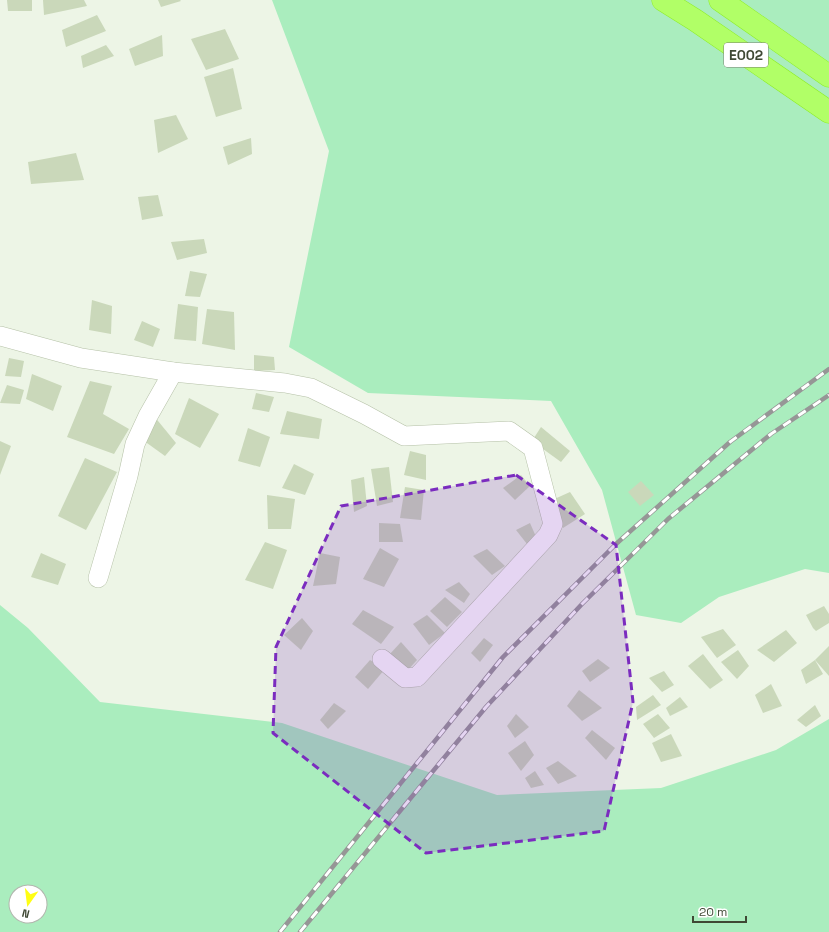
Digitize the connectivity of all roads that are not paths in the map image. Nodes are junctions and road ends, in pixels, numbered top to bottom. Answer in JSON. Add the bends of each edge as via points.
{"nodes":[{"id":1,"x":663,"y":0,"type":"edge"},
{"id":2,"x":720,"y":0,"type":"edge"},
{"id":3,"x":829,"y":76,"type":"edge"},
{"id":4,"x":829,"y":112,"type":"edge"},
{"id":5,"x":0,"y":336,"type":"edge"},
{"id":6,"x":173,"y":372,"type":"junction"},
{"id":7,"x":98,"y":578,"type":"dead end"},
{"id":8,"x":382,"y":659,"type":"dead end"}],
"edges":[{"from":1,"to":4,"type":"highway","number":"E002"},
{"from":2,"to":3,"type":"highway","number":"E002"},
{"from":5,"to":6,"type":"street","via":[[81,358]]},
{"from":6,"to":7,"type":"street","via":[[135,444]]},
{"from":6,"to":8,"type":"street","via":[[311,388],[404,436],[509,431],[533,448],[553,524],[548,535],[417,677],[405,678]]}]}
